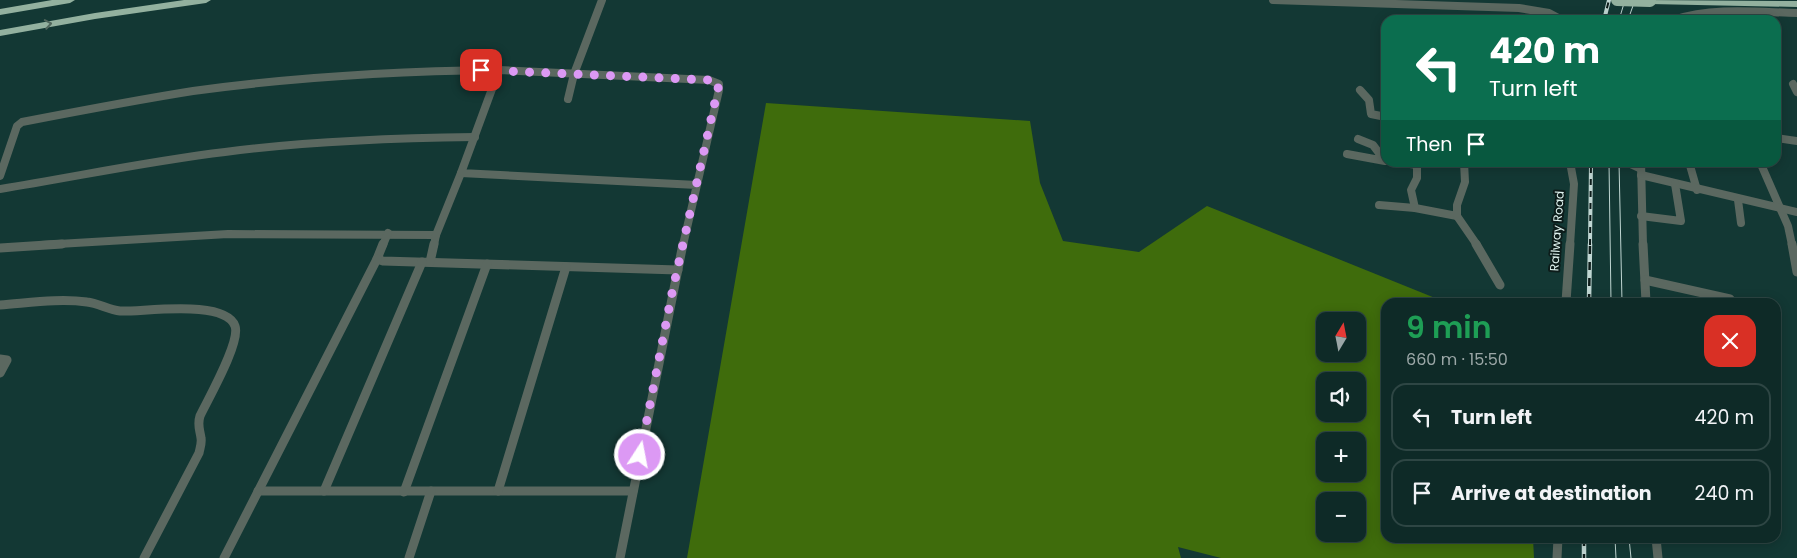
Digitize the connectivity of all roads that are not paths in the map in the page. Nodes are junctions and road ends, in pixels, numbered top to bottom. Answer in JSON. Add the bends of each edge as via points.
{"nodes":[{"id":1,"x":14,"y":0,"type":"edge"},
{"id":2,"x":70,"y":0,"type":"edge"},
{"id":3,"x":139,"y":0,"type":"edge"},
{"id":4,"x":206,"y":0,"type":"edge"},
{"id":5,"x":602,"y":0,"type":"edge"},
{"id":6,"x":1273,"y":0,"type":"edge"},
{"id":7,"x":1617,"y":0,"type":"edge"},
{"id":8,"x":1650,"y":1,"type":"edge"},
{"id":9,"x":0,"y":3,"type":"edge"},
{"id":10,"x":1797,"y":4,"type":"edge"},
{"id":11,"x":0,"y":12,"type":"edge"},
{"id":12,"x":1794,"y":13,"type":"edge"},
{"id":13,"x":1551,"y":15,"type":"edge"},
{"id":14,"x":1689,"y":15,"type":"edge"},
{"id":15,"x":1797,"y":20,"type":"edge"},
{"id":16,"x":0,"y":23,"type":"edge"},
{"id":17,"x":0,"y":32,"type":"edge"},
{"id":18,"x":499,"y":70,"type":"junction"},
{"id":19,"x":574,"y":74,"type":"junction"},
{"id":20,"x":1793,"y":84,"type":"dead end"},
{"id":21,"x":1360,"y":90,"type":"dead end"},
{"id":22,"x":1797,"y":92,"type":"edge"},
{"id":23,"x":568,"y":100,"type":"dead end"},
{"id":24,"x":1381,"y":116,"type":"edge"},
{"id":25,"x":475,"y":137,"type":"junction"},
{"id":26,"x":1358,"y":139,"type":"dead end"},
{"id":27,"x":1781,"y":139,"type":"edge"},
{"id":28,"x":1797,"y":141,"type":"edge"},
{"id":29,"x":1347,"y":154,"type":"dead end"},
{"id":30,"x":1381,"y":155,"type":"edge"},
{"id":31,"x":1381,"y":160,"type":"edge"},
{"id":32,"x":1385,"y":167,"type":"edge"},
{"id":33,"x":1417,"y":167,"type":"edge"},
{"id":34,"x":1464,"y":167,"type":"edge"},
{"id":35,"x":1571,"y":167,"type":"edge"},
{"id":36,"x":1691,"y":167,"type":"edge"},
{"id":37,"x":1762,"y":167,"type":"edge"},
{"id":38,"x":1641,"y":169,"type":"edge"},
{"id":39,"x":1385,"y":172,"type":"dead end"},
{"id":40,"x":461,"y":173,"type":"junction"},
{"id":41,"x":0,"y":176,"type":"edge"},
{"id":42,"x":1675,"y":184,"type":"junction"},
{"id":43,"x":697,"y":185,"type":"junction"},
{"id":44,"x":0,"y":189,"type":"edge"},
{"id":45,"x":1697,"y":190,"type":"junction"},
{"id":46,"x":1738,"y":200,"type":"junction"},
{"id":47,"x":1379,"y":205,"type":"dead end"},
{"id":48,"x":1414,"y":208,"type":"junction"},
{"id":49,"x":1780,"y":209,"type":"junction"},
{"id":50,"x":1797,"y":212,"type":"edge"},
{"id":51,"x":1457,"y":216,"type":"junction"},
{"id":52,"x":1641,"y":216,"type":"junction"},
{"id":53,"x":1741,"y":223,"type":"dead end"},
{"id":54,"x":388,"y":234,"type":"junction"},
{"id":55,"x":436,"y":235,"type":"junction"},
{"id":56,"x":0,"y":248,"type":"edge"},
{"id":57,"x":377,"y":259,"type":"junction"},
{"id":58,"x":426,"y":262,"type":"junction"},
{"id":59,"x":487,"y":264,"type":"junction"},
{"id":60,"x":566,"y":267,"type":"junction"},
{"id":61,"x":678,"y":270,"type":"junction"},
{"id":62,"x":1797,"y":272,"type":"edge"},
{"id":63,"x":1645,"y":280,"type":"junction"},
{"id":64,"x":1500,"y":285,"type":"dead end"},
{"id":65,"x":1566,"y":298,"type":"edge"},
{"id":66,"x":1646,"y":298,"type":"edge"},
{"id":67,"x":1726,"y":298,"type":"edge"},
{"id":68,"x":0,"y":305,"type":"edge"},
{"id":69,"x":0,"y":359,"type":"edge"},
{"id":70,"x":0,"y":373,"type":"edge"},
{"id":71,"x":324,"y":491,"type":"junction"},
{"id":72,"x":498,"y":491,"type":"junction"},
{"id":73,"x":633,"y":491,"type":"junction"},
{"id":74,"x":258,"y":492,"type":"junction"},
{"id":75,"x":404,"y":492,"type":"junction"},
{"id":76,"x":432,"y":492,"type":"junction"},
{"id":77,"x":1558,"y":543,"type":"edge"},
{"id":78,"x":1656,"y":543,"type":"edge"},
{"id":79,"x":144,"y":558,"type":"edge"},
{"id":80,"x":224,"y":558,"type":"edge"},
{"id":81,"x":408,"y":558,"type":"edge"},
{"id":82,"x":620,"y":558,"type":"edge"},
{"id":83,"x":1557,"y":558,"type":"edge"},
{"id":84,"x":1658,"y":558,"type":"edge"}],
"edges":[{"from":1,"to":9,"type":"highway"},
{"from":2,"to":11,"type":"highway"},
{"from":3,"to":16,"type":"highway"},
{"from":17,"to":4,"type":"highway","one_way":true},
{"from":5,"to":19,"type":"street"},
{"from":6,"to":13,"type":"street","via":[[1520,8]]},
{"from":7,"to":8,"type":"highway","bridge":true},
{"from":8,"to":10,"type":"highway"},
{"from":12,"to":14,"type":"street","via":[[1718,11]]},
{"from":12,"to":15,"type":"street"},
{"from":18,"to":19,"type":"street"},
{"from":18,"to":25,"type":"street"},
{"from":18,"to":41,"type":"street","via":[[338,76],[219,88],[22,122],[16,126]]},
{"from":19,"to":23,"type":"street"},
{"from":19,"to":43,"type":"street","via":[[709,80],[719,84]]},
{"from":20,"to":22,"type":"street"},
{"from":21,"to":24,"type":"street","via":[[1369,100],[1371,114]]},
{"from":25,"to":40,"type":"street"},
{"from":25,"to":44,"type":"street","via":[[351,140],[252,149]]},
{"from":26,"to":30,"type":"street","via":[[1373,145]]},
{"from":27,"to":28,"type":"street"},
{"from":29,"to":31,"type":"street"},
{"from":32,"to":39,"type":"street"},
{"from":33,"to":48,"type":"street","via":[[1417,178],[1411,190]]},
{"from":34,"to":51,"type":"street","via":[[1465,182],[1457,205]]},
{"from":35,"to":65,"type":"street","name":"Railway Road","via":[[1574,184]]},
{"from":36,"to":45,"type":"street"},
{"from":37,"to":49,"type":"street"},
{"from":38,"to":42,"type":"street"},
{"from":38,"to":52,"type":"street"},
{"from":40,"to":43,"type":"street"},
{"from":40,"to":55,"type":"street"},
{"from":42,"to":45,"type":"street"},
{"from":42,"to":52,"type":"street","via":[[1682,221]]},
{"from":43,"to":61,"type":"street"},
{"from":45,"to":46,"type":"street"},
{"from":46,"to":49,"type":"street"},
{"from":46,"to":53,"type":"street"},
{"from":47,"to":48,"type":"street"},
{"from":48,"to":51,"type":"street"},
{"from":49,"to":50,"type":"street"},
{"from":49,"to":62,"type":"street","via":[[1788,226]]},
{"from":51,"to":64,"type":"street"},
{"from":52,"to":63,"type":"street"},
{"from":54,"to":55,"type":"street"},
{"from":54,"to":56,"type":"street","via":[[228,234]]},
{"from":54,"to":57,"type":"street"},
{"from":55,"to":58,"type":"street"},
{"from":57,"to":58,"type":"street"},
{"from":57,"to":74,"type":"street"},
{"from":58,"to":59,"type":"street"},
{"from":58,"to":71,"type":"street"},
{"from":59,"to":60,"type":"street"},
{"from":59,"to":75,"type":"street"},
{"from":60,"to":61,"type":"street"},
{"from":60,"to":72,"type":"street"},
{"from":61,"to":73,"type":"street"},
{"from":63,"to":66,"type":"street"},
{"from":63,"to":67,"type":"street"},
{"from":68,"to":79,"type":"street","via":[[74,301],[118,311],[197,309],[231,318],[236,327],[235,339],[200,417],[198,426],[202,440],[199,453]]},
{"from":69,"to":70,"type":"street","via":[[8,360]]},
{"from":71,"to":74,"type":"street"},
{"from":71,"to":75,"type":"street"},
{"from":72,"to":73,"type":"street"},
{"from":72,"to":76,"type":"street"},
{"from":73,"to":82,"type":"street"},
{"from":74,"to":80,"type":"street"},
{"from":75,"to":76,"type":"street"},
{"from":76,"to":81,"type":"street"},
{"from":77,"to":83,"type":"street"},
{"from":78,"to":84,"type":"street"}]}
